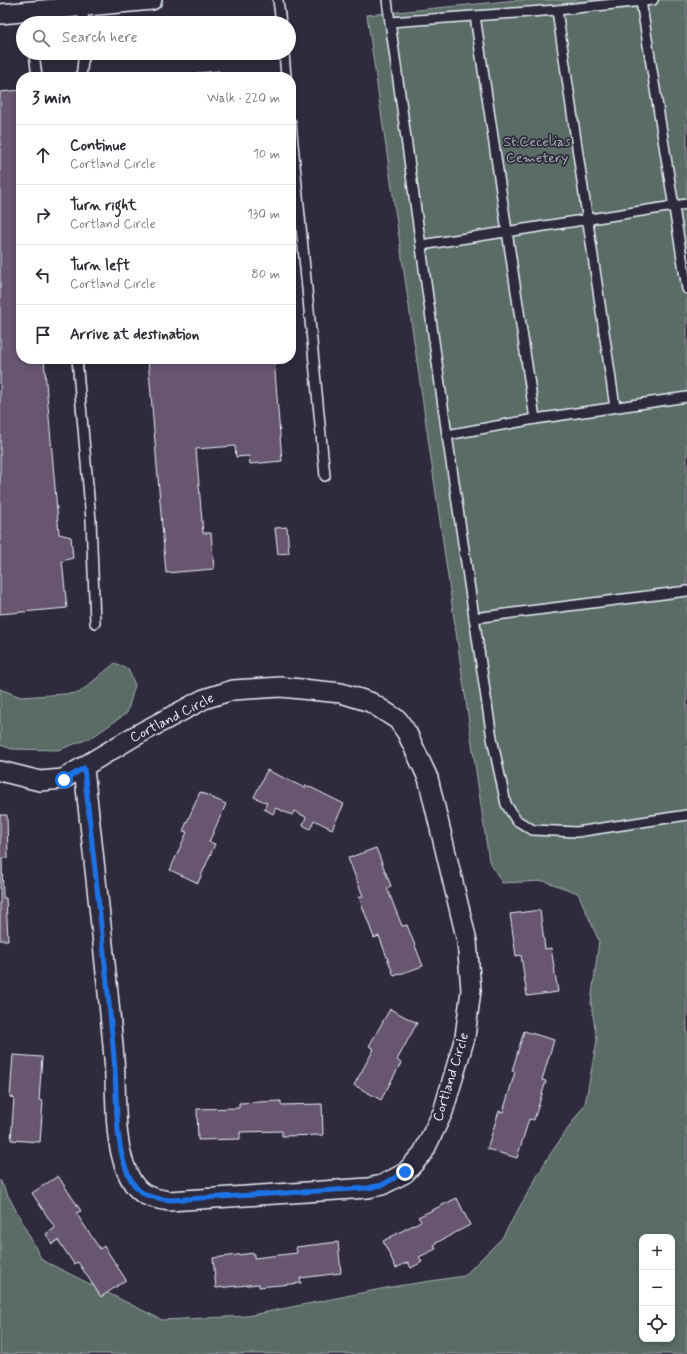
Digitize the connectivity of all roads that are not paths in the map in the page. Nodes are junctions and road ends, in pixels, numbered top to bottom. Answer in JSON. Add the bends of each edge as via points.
{"nodes":[{"id":1,"x":152,"y":0,"type":"edge"},
{"id":2,"x":278,"y":0,"type":"edge"},
{"id":3,"x":387,"y":0,"type":"edge"},
{"id":4,"x":653,"y":0,"type":"edge"},
{"id":5,"x":641,"y":1,"type":"edge"},
{"id":6,"x":60,"y":4,"type":"edge"},
{"id":7,"x":557,"y":10,"type":"junction"},
{"id":8,"x":0,"y":14,"type":"edge"},
{"id":9,"x":83,"y":15,"type":"edge"},
{"id":10,"x":20,"y":16,"type":"edge"},
{"id":11,"x":32,"y":16,"type":"edge"},
{"id":12,"x":280,"y":16,"type":"edge"},
{"id":13,"x":475,"y":16,"type":"junction"},
{"id":14,"x":390,"y":22,"type":"junction"},
{"id":15,"x":35,"y":60,"type":"edge"},
{"id":16,"x":83,"y":60,"type":"edge"},
{"id":17,"x":285,"y":60,"type":"edge"},
{"id":18,"x":36,"y":72,"type":"edge"},
{"id":19,"x":82,"y":72,"type":"edge"},
{"id":20,"x":286,"y":72,"type":"edge"},
{"id":21,"x":296,"y":173,"type":"edge"},
{"id":22,"x":687,"y":204,"type":"edge"},
{"id":23,"x":674,"y":205,"type":"junction"},
{"id":24,"x":587,"y":219,"type":"junction"},
{"id":25,"x":508,"y":231,"type":"junction"},
{"id":26,"x":420,"y":245,"type":"junction"},
{"id":27,"x":687,"y":289,"type":"edge"},
{"id":28,"x":77,"y":364,"type":"edge"},
{"id":29,"x":687,"y":397,"type":"edge"},
{"id":30,"x":615,"y":407,"type":"junction"},
{"id":31,"x":535,"y":419,"type":"junction"},
{"id":32,"x":447,"y":435,"type":"junction"},
{"id":33,"x":326,"y":476,"type":"dead end"},
{"id":34,"x":687,"y":591,"type":"edge"},
{"id":35,"x":474,"y":618,"type":"junction"},
{"id":36,"x":95,"y":623,"type":"dead end"},
{"id":37,"x":84,"y":768,"type":"junction"},
{"id":38,"x":0,"y":771,"type":"edge"},
{"id":39,"x":687,"y":815,"type":"edge"}],
"edges":[{"from":1,"to":9,"type":"street"},
{"from":2,"to":12,"type":"lane"},
{"from":3,"to":14,"type":"lane"},
{"from":4,"to":5,"type":"lane"},
{"from":5,"to":7,"type":"lane"},
{"from":5,"to":23,"type":"lane"},
{"from":6,"to":9,"type":"street"},
{"from":6,"to":11,"type":"street"},
{"from":7,"to":13,"type":"lane"},
{"from":7,"to":24,"type":"lane"},
{"from":8,"to":10,"type":"street"},
{"from":13,"to":14,"type":"lane"},
{"from":13,"to":25,"type":"lane"},
{"from":14,"to":26,"type":"lane"},
{"from":15,"to":18,"type":"lane"},
{"from":16,"to":19,"type":"lane"},
{"from":17,"to":20,"type":"lane"},
{"from":21,"to":33,"type":"lane"},
{"from":22,"to":23,"type":"lane"},
{"from":23,"to":24,"type":"lane"},
{"from":23,"to":27,"type":"lane"},
{"from":24,"to":25,"type":"lane"},
{"from":24,"to":30,"type":"lane"},
{"from":25,"to":26,"type":"lane"},
{"from":25,"to":31,"type":"lane"},
{"from":26,"to":32,"type":"lane"},
{"from":28,"to":36,"type":"lane","via":[[91,520]]},
{"from":29,"to":30,"type":"lane"},
{"from":30,"to":31,"type":"lane"},
{"from":31,"to":32,"type":"lane"},
{"from":32,"to":35,"type":"lane"},
{"from":34,"to":35,"type":"lane"},
{"from":35,"to":39,"type":"lane","via":[[492,738],[506,804],[516,820],[533,830],[577,832]]},
{"from":37,"to":37,"type":"street","name":"Cortland Circle","via":[[114,1059],[120,1150],[130,1178],[138,1189],[148,1197],[170,1200],[344,1190],[382,1185],[405,1172],[423,1152],[443,1112],[465,1037],[471,990],[467,941],[428,778],[407,733],[398,720],[370,702],[341,692],[281,686],[233,690],[197,703],[132,737]]},
{"from":37,"to":38,"type":"street","name":"Cortland Circle","via":[[64,780],[40,781]]}]}
